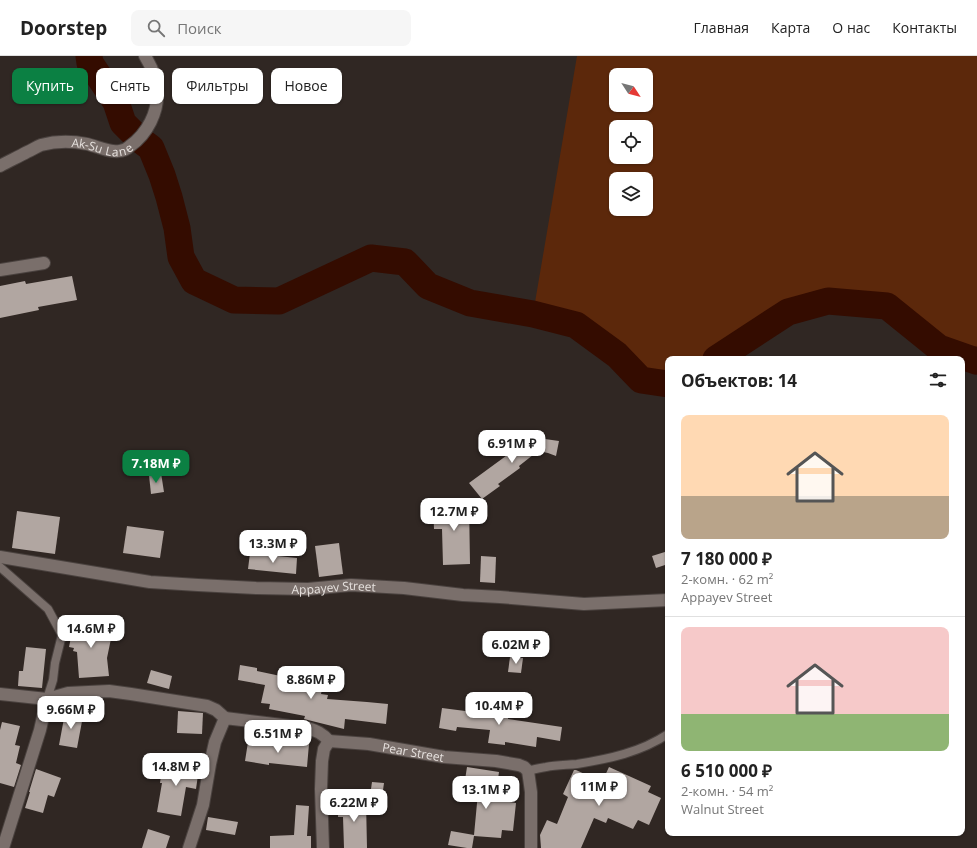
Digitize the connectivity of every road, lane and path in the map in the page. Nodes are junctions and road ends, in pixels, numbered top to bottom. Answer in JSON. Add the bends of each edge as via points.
{"nodes":[{"id":1,"x":145,"y":56,"type":"edge"},
{"id":2,"x":0,"y":166,"type":"edge"},
{"id":3,"x":44,"y":264,"type":"dead end"},
{"id":4,"x":0,"y":270,"type":"edge"},
{"id":5,"x":0,"y":557,"type":"edge"},
{"id":6,"x":0,"y":567,"type":"edge"},
{"id":7,"x":665,"y":600,"type":"edge"},
{"id":8,"x":0,"y":694,"type":"edge"},
{"id":9,"x":47,"y":699,"type":"junction"},
{"id":10,"x":225,"y":718,"type":"junction"},
{"id":11,"x":665,"y":736,"type":"edge"},
{"id":12,"x":329,"y":741,"type":"junction"},
{"id":13,"x":528,"y":771,"type":"junction"},
{"id":14,"x":3,"y":848,"type":"edge"},
{"id":15,"x":188,"y":848,"type":"edge"},
{"id":16,"x":323,"y":848,"type":"edge"},
{"id":17,"x":531,"y":848,"type":"edge"}],
"edges":[{"from":1,"to":2,"type":"street","name":"Ak-Su Lane","via":[[158,90],[157,99],[150,122],[133,144],[118,152],[79,142],[49,143]]},
{"from":3,"to":4,"type":"street"},
{"from":5,"to":7,"type":"street","name":"Appayev Street","via":[[150,582],[308,589],[351,585],[584,604]]},
{"from":6,"to":9,"type":"lane","via":[[48,608],[62,635]]},
{"from":8,"to":9,"type":"street"},
{"from":9,"to":10,"type":"street","via":[[68,693],[116,692],[207,706]]},
{"from":9,"to":14,"type":"street","via":[[40,730]]},
{"from":10,"to":12,"type":"street","via":[[307,728],[323,734]]},
{"from":10,"to":15,"type":"street","via":[[215,742],[197,825]]},
{"from":11,"to":13,"type":"lane","via":[[633,751],[607,758]]},
{"from":12,"to":13,"type":"street","name":"Pear Street","via":[[496,761],[519,765]]},
{"from":12,"to":16,"type":"street","via":[[324,749],[322,761]]},
{"from":13,"to":17,"type":"street","via":[[531,792]]}]}
